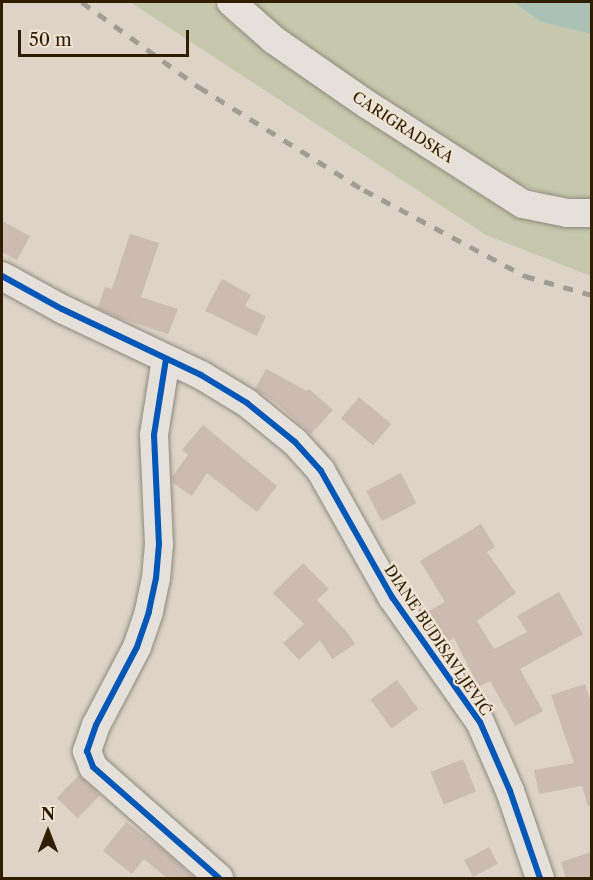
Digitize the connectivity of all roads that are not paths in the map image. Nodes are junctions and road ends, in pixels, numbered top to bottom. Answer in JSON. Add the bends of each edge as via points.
{"nodes":[{"id":1,"x":231,"y":2,"type":"edge"},
{"id":2,"x":591,"y":213,"type":"edge"},
{"id":3,"x":2,"y":276,"type":"edge"},
{"id":4,"x":166,"y":359,"type":"junction"},
{"id":5,"x":219,"y":879,"type":"edge"},
{"id":6,"x":540,"y":879,"type":"edge"}],
"edges":[{"from":1,"to":2,"type":"street","name":"CARIGRADSKA","via":[[274,40],[523,204],[567,213]]},
{"from":3,"to":4,"type":"street","name":"DIANE BUDISAVLJEVIĆ"},
{"from":4,"to":5,"type":"street","via":[[154,435],[159,544],[156,578],[137,647],[96,725],[87,751],[93,767]]},
{"from":4,"to":6,"type":"street","name":"DIANE BUDISAVLJEVIĆ","via":[[247,403],[295,442],[321,471],[392,597],[480,722],[510,791]]}]}
